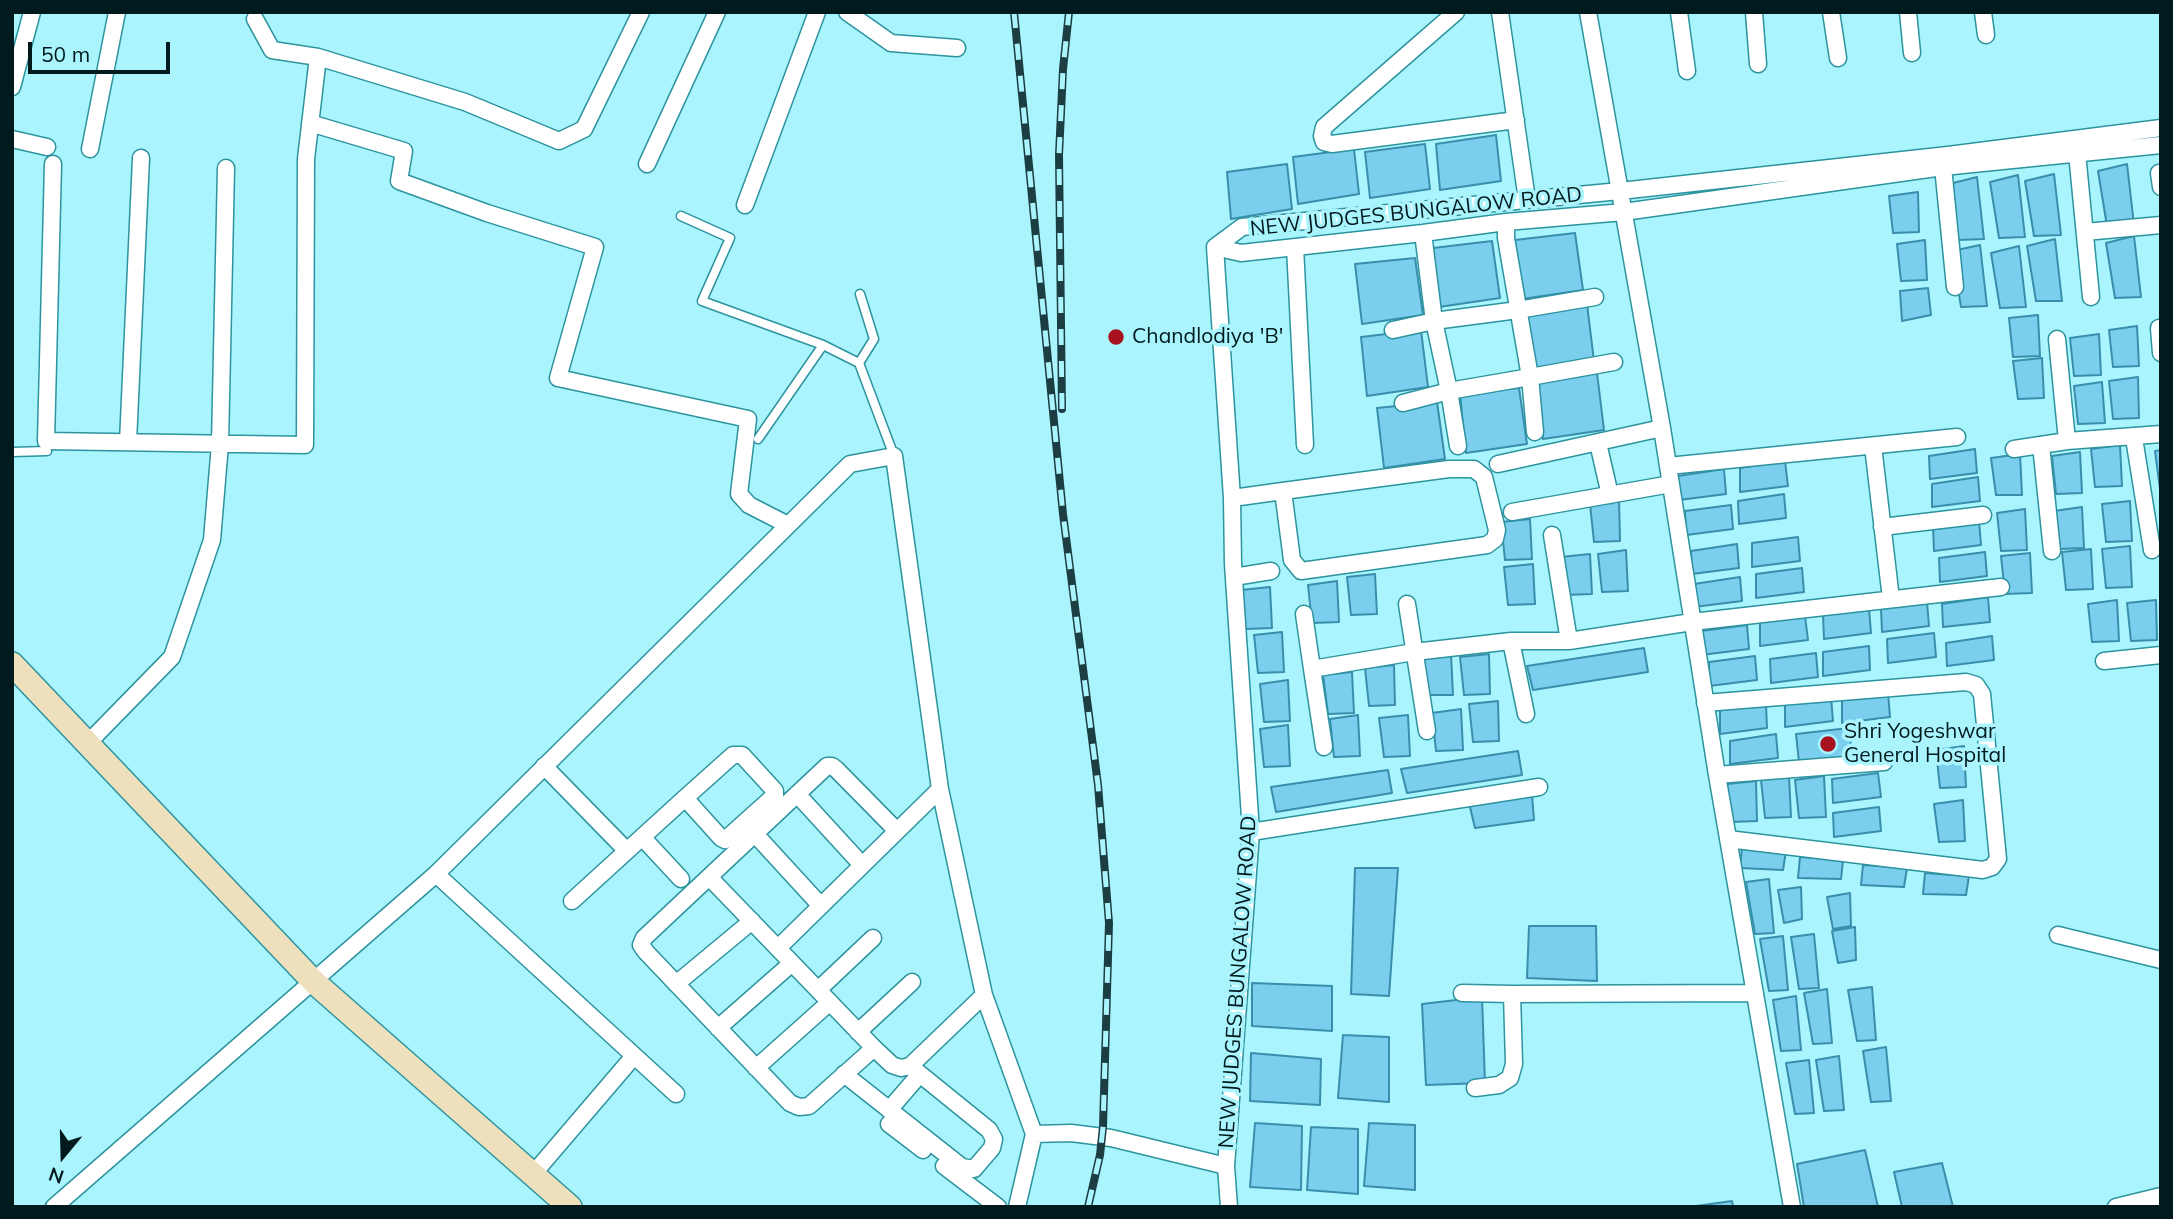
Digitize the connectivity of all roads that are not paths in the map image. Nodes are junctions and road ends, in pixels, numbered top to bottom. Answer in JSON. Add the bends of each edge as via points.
{"nodes":[{"id":1,"x":33,"y":12,"type":"edge"},
{"id":2,"x":117,"y":12,"type":"edge"},
{"id":3,"x":641,"y":12,"type":"edge"},
{"id":4,"x":718,"y":12,"type":"edge"},
{"id":5,"x":817,"y":12,"type":"edge"},
{"id":6,"x":847,"y":12,"type":"edge"},
{"id":7,"x":1456,"y":12,"type":"edge"},
{"id":8,"x":1500,"y":12,"type":"edge"},
{"id":9,"x":1588,"y":12,"type":"edge"},
{"id":10,"x":1679,"y":12,"type":"edge"},
{"id":11,"x":1754,"y":12,"type":"edge"},
{"id":12,"x":1832,"y":12,"type":"edge"},
{"id":13,"x":1908,"y":12,"type":"edge"},
{"id":14,"x":1983,"y":12,"type":"edge"},
{"id":15,"x":255,"y":14,"type":"edge"},
{"id":16,"x":1986,"y":36,"type":"dead end"},
{"id":17,"x":957,"y":48,"type":"dead end"},
{"id":18,"x":1912,"y":53,"type":"dead end"},
{"id":19,"x":318,"y":57,"type":"junction"},
{"id":20,"x":1838,"y":58,"type":"dead end"},
{"id":21,"x":1758,"y":64,"type":"dead end"},
{"id":22,"x":1687,"y":71,"type":"dead end"},
{"id":23,"x":12,"y":87,"type":"edge"},
{"id":24,"x":1516,"y":120,"type":"junction"},
{"id":25,"x":310,"y":123,"type":"junction"},
{"id":26,"x":2161,"y":128,"type":"edge"},
{"id":27,"x":12,"y":139,"type":"edge"},
{"id":28,"x":2161,"y":145,"type":"edge"},
{"id":29,"x":47,"y":148,"type":"dead end"},
{"id":30,"x":90,"y":149,"type":"dead end"},
{"id":31,"x":2077,"y":153,"type":"junction"},
{"id":32,"x":141,"y":158,"type":"dead end"},
{"id":33,"x":647,"y":163,"type":"dead end"},
{"id":34,"x":54,"y":164,"type":"dead end"},
{"id":35,"x":1943,"y":167,"type":"junction"},
{"id":36,"x":226,"y":168,"type":"dead end"},
{"id":37,"x":1620,"y":191,"type":"junction"},
{"id":38,"x":1527,"y":200,"type":"junction"},
{"id":39,"x":745,"y":205,"type":"dead end"},
{"id":40,"x":1623,"y":212,"type":"junction"},
{"id":41,"x":681,"y":216,"type":"dead end"},
{"id":42,"x":1506,"y":222,"type":"junction"},
{"id":43,"x":2161,"y":225,"type":"edge"},
{"id":44,"x":2085,"y":232,"type":"junction"},
{"id":45,"x":1423,"y":233,"type":"junction"},
{"id":46,"x":1214,"y":247,"type":"junction"},
{"id":47,"x":1295,"y":247,"type":"junction"},
{"id":48,"x":1955,"y":287,"type":"dead end"},
{"id":49,"x":860,"y":294,"type":"dead end"},
{"id":50,"x":1595,"y":297,"type":"dead end"},
{"id":51,"x":2091,"y":297,"type":"dead end"},
{"id":52,"x":1518,"y":310,"type":"junction"},
{"id":53,"x":1434,"y":321,"type":"junction"},
{"id":54,"x":2159,"y":328,"type":"dead end"},
{"id":55,"x":1393,"y":330,"type":"dead end"},
{"id":56,"x":2057,"y":339,"type":"dead end"},
{"id":57,"x":823,"y":345,"type":"junction"},
{"id":58,"x":2161,"y":353,"type":"edge"},
{"id":59,"x":1614,"y":362,"type":"dead end"},
{"id":60,"x":859,"y":363,"type":"junction"},
{"id":61,"x":1530,"y":377,"type":"junction"},
{"id":62,"x":1450,"y":391,"type":"junction"},
{"id":63,"x":1403,"y":402,"type":"dead end"},
{"id":64,"x":1662,"y":428,"type":"junction"},
{"id":65,"x":1535,"y":432,"type":"dead end"},
{"id":66,"x":2161,"y":435,"type":"edge"},
{"id":67,"x":1957,"y":438,"type":"dead end"},
{"id":68,"x":2134,"y":438,"type":"junction"},
{"id":69,"x":758,"y":439,"type":"dead end"},
{"id":70,"x":2067,"y":441,"type":"junction"},
{"id":71,"x":128,"y":442,"type":"junction"},
{"id":72,"x":1598,"y":443,"type":"junction"},
{"id":73,"x":220,"y":444,"type":"junction"},
{"id":74,"x":1305,"y":445,"type":"dead end"},
{"id":75,"x":2040,"y":445,"type":"junction"},
{"id":76,"x":1458,"y":446,"type":"dead end"},
{"id":77,"x":1873,"y":446,"type":"junction"},
{"id":78,"x":2014,"y":449,"type":"dead end"},
{"id":79,"x":12,"y":452,"type":"edge"},
{"id":80,"x":47,"y":452,"type":"dead end"},
{"id":81,"x":894,"y":456,"type":"junction"},
{"id":82,"x":1498,"y":464,"type":"dead end"},
{"id":83,"x":1668,"y":467,"type":"junction"},
{"id":84,"x":1671,"y":484,"type":"junction"},
{"id":85,"x":1283,"y":491,"type":"junction"},
{"id":86,"x":1610,"y":495,"type":"junction"},
{"id":87,"x":1232,"y":498,"type":"junction"},
{"id":88,"x":1512,"y":512,"type":"dead end"},
{"id":89,"x":1983,"y":515,"type":"dead end"},
{"id":90,"x":788,"y":525,"type":"junction"},
{"id":91,"x":1882,"y":527,"type":"junction"},
{"id":92,"x":1552,"y":535,"type":"dead end"},
{"id":93,"x":2152,"y":550,"type":"dead end"},
{"id":94,"x":2052,"y":551,"type":"dead end"},
{"id":95,"x":1271,"y":570,"type":"dead end"},
{"id":96,"x":1234,"y":577,"type":"junction"},
{"id":97,"x":2001,"y":587,"type":"dead end"},
{"id":98,"x":1891,"y":599,"type":"junction"},
{"id":99,"x":1407,"y":604,"type":"dead end"},
{"id":100,"x":1304,"y":614,"type":"dead end"},
{"id":101,"x":1692,"y":622,"type":"junction"},
{"id":102,"x":1511,"y":641,"type":"junction"},
{"id":103,"x":1569,"y":641,"type":"junction"},
{"id":104,"x":1414,"y":652,"type":"junction"},
{"id":105,"x":2161,"y":654,"type":"edge"},
{"id":106,"x":2104,"y":662,"type":"dead end"},
{"id":107,"x":12,"y":664,"type":"edge"},
{"id":108,"x":1312,"y":669,"type":"junction"},
{"id":109,"x":1705,"y":703,"type":"junction"},
{"id":110,"x":1526,"y":714,"type":"dead end"},
{"id":111,"x":1427,"y":731,"type":"dead end"},
{"id":112,"x":88,"y":743,"type":"junction"},
{"id":113,"x":1324,"y":747,"type":"dead end"},
{"id":114,"x":1884,"y":762,"type":"dead end"},
{"id":115,"x":544,"y":766,"type":"junction"},
{"id":116,"x":1717,"y":775,"type":"junction"},
{"id":117,"x":1539,"y":787,"type":"dead end"},
{"id":118,"x":940,"y":789,"type":"junction"},
{"id":119,"x":797,"y":794,"type":"junction"},
{"id":120,"x":685,"y":798,"type":"junction"},
{"id":121,"x":897,"y":831,"type":"junction"},
{"id":122,"x":1251,"y":832,"type":"junction"},
{"id":123,"x":755,"y":834,"type":"junction"},
{"id":124,"x":642,"y":837,"type":"junction"},
{"id":125,"x":1728,"y":839,"type":"junction"},
{"id":126,"x":627,"y":851,"type":"junction"},
{"id":127,"x":862,"y":865,"type":"junction"},
{"id":128,"x":436,"y":874,"type":"junction"},
{"id":129,"x":709,"y":877,"type":"junction"},
{"id":130,"x":681,"y":879,"type":"dead end"},
{"id":131,"x":572,"y":901,"type":"dead end"},
{"id":132,"x":821,"y":906,"type":"junction"},
{"id":133,"x":752,"y":921,"type":"junction"},
{"id":134,"x":2058,"y":935,"type":"dead end"},
{"id":135,"x":873,"y":938,"type":"dead end"},
{"id":136,"x":778,"y":948,"type":"junction"},
{"id":137,"x":2161,"y":960,"type":"edge"},
{"id":138,"x":792,"y":963,"type":"junction"},
{"id":139,"x":314,"y":982,"type":"junction"},
{"id":140,"x":912,"y":982,"type":"dead end"},
{"id":141,"x":676,"y":984,"type":"junction"},
{"id":142,"x":818,"y":990,"type":"junction"},
{"id":143,"x":1462,"y":993,"type":"dead end"},
{"id":144,"x":1755,"y":993,"type":"junction"},
{"id":145,"x":1512,"y":994,"type":"junction"},
{"id":146,"x":984,"y":995,"type":"junction"},
{"id":147,"x":830,"y":1002,"type":"junction"},
{"id":148,"x":718,"y":1028,"type":"junction"},
{"id":149,"x":858,"y":1032,"type":"junction"},
{"id":150,"x":874,"y":1048,"type":"junction"},
{"id":151,"x":634,"y":1056,"type":"junction"},
{"id":152,"x":756,"y":1068,"type":"junction"},
{"id":153,"x":915,"y":1070,"type":"junction"},
{"id":154,"x":844,"y":1074,"type":"junction"},
{"id":155,"x":1475,"y":1088,"type":"dead end"},
{"id":156,"x":676,"y":1094,"type":"dead end"},
{"id":157,"x":889,"y":1117,"type":"junction"},
{"id":158,"x":1034,"y":1134,"type":"junction"},
{"id":159,"x":1226,"y":1166,"type":"junction"},
{"id":160,"x":534,"y":1173,"type":"junction"},
{"id":161,"x":2161,"y":1196,"type":"edge"},
{"id":162,"x":54,"y":1207,"type":"edge"},
{"id":163,"x":570,"y":1207,"type":"edge"},
{"id":164,"x":998,"y":1207,"type":"edge"},
{"id":165,"x":1017,"y":1207,"type":"edge"},
{"id":166,"x":1229,"y":1207,"type":"edge"},
{"id":167,"x":1792,"y":1207,"type":"edge"},
{"id":168,"x":2116,"y":1207,"type":"edge"}],
"edges":[{"from":1,"to":23,"type":"street"},
{"from":2,"to":30,"type":"street"},
{"from":3,"to":19,"type":"street","via":[[584,129],[559,141],[464,102]]},
{"from":4,"to":33,"type":"street"},
{"from":5,"to":39,"type":"street"},
{"from":6,"to":17,"type":"street","via":[[891,43]]},
{"from":7,"to":24,"type":"street","via":[[1324,127],[1324,142]]},
{"from":8,"to":24,"type":"street"},
{"from":9,"to":37,"type":"street"},
{"from":10,"to":22,"type":"street"},
{"from":11,"to":21,"type":"street"},
{"from":12,"to":20,"type":"street"},
{"from":13,"to":18,"type":"street"},
{"from":14,"to":16,"type":"street"},
{"from":15,"to":19,"type":"street","via":[[272,50]]},
{"from":19,"to":25,"type":"street"},
{"from":24,"to":38,"type":"street"},
{"from":25,"to":73,"type":"street","via":[[305,446]]},
{"from":25,"to":90,"type":"street","via":[[404,151],[398,181],[596,246],[558,378],[748,419],[739,494],[749,505]]},
{"from":26,"to":37,"type":"street","name":"NEW JUDGES BUNGALOW ROAD"},
{"from":27,"to":29,"type":"street"},
{"from":28,"to":31,"type":"street"},
{"from":31,"to":35,"type":"street"},
{"from":31,"to":44,"type":"street"},
{"from":32,"to":71,"type":"street"},
{"from":34,"to":71,"type":"street","via":[[46,441]]},
{"from":35,"to":40,"type":"street"},
{"from":35,"to":48,"type":"street"},
{"from":36,"to":73,"type":"street"},
{"from":37,"to":38,"type":"street","name":"NEW JUDGES BUNGALOW ROAD"},
{"from":37,"to":40,"type":"street"},
{"from":38,"to":46,"type":"street","name":"NEW JUDGES BUNGALOW ROAD","via":[[1242,227]]},
{"from":40,"to":42,"type":"street"},
{"from":40,"to":64,"type":"street"},
{"from":41,"to":57,"type":"lane","via":[[730,238],[702,301]]},
{"from":42,"to":45,"type":"street"},
{"from":42,"to":52,"type":"street"},
{"from":43,"to":44,"type":"street"},
{"from":44,"to":51,"type":"street"},
{"from":45,"to":47,"type":"street"},
{"from":45,"to":53,"type":"street"},
{"from":46,"to":47,"type":"street","via":[[1241,253]]},
{"from":46,"to":87,"type":"street","name":"NEW JUDGES BUNGALOW ROAD"},
{"from":47,"to":74,"type":"street"},
{"from":49,"to":60,"type":"lane","via":[[874,340]]},
{"from":50,"to":52,"type":"street"},
{"from":52,"to":53,"type":"street"},
{"from":52,"to":61,"type":"street"},
{"from":53,"to":55,"type":"street"},
{"from":53,"to":62,"type":"street"},
{"from":54,"to":58,"type":"street"},
{"from":56,"to":70,"type":"street"},
{"from":57,"to":60,"type":"lane"},
{"from":57,"to":69,"type":"lane"},
{"from":59,"to":61,"type":"street"},
{"from":60,"to":81,"type":"lane"},
{"from":61,"to":62,"type":"street"},
{"from":61,"to":65,"type":"street"},
{"from":62,"to":63,"type":"street"},
{"from":62,"to":76,"type":"street"},
{"from":64,"to":72,"type":"street"},
{"from":64,"to":83,"type":"street"},
{"from":66,"to":68,"type":"street"},
{"from":67,"to":77,"type":"street"},
{"from":68,"to":70,"type":"street"},
{"from":68,"to":93,"type":"street"},
{"from":70,"to":75,"type":"street"},
{"from":71,"to":73,"type":"street"},
{"from":72,"to":82,"type":"street"},
{"from":72,"to":86,"type":"street"},
{"from":73,"to":112,"type":"street","via":[[212,540],[172,657]]},
{"from":75,"to":78,"type":"street"},
{"from":75,"to":94,"type":"street"},
{"from":77,"to":83,"type":"street"},
{"from":77,"to":91,"type":"street"},
{"from":79,"to":80,"type":"lane"},
{"from":81,"to":90,"type":"street","via":[[850,464]]},
{"from":81,"to":118,"type":"street"},
{"from":83,"to":84,"type":"street"},
{"from":84,"to":86,"type":"street"},
{"from":84,"to":101,"type":"street"},
{"from":85,"to":85,"type":"street","via":[[1292,560],[1301,571],[1487,545],[1497,530],[1484,477],[1474,469]]},
{"from":85,"to":87,"type":"street"},
{"from":86,"to":88,"type":"street"},
{"from":87,"to":96,"type":"street","name":"NEW JUDGES BUNGALOW ROAD"},
{"from":89,"to":91,"type":"street"},
{"from":90,"to":115,"type":"street"},
{"from":91,"to":98,"type":"street"},
{"from":92,"to":103,"type":"street"},
{"from":95,"to":96,"type":"street"},
{"from":96,"to":122,"type":"street","name":"NEW JUDGES BUNGALOW ROAD"},
{"from":97,"to":98,"type":"street"},
{"from":98,"to":101,"type":"street"},
{"from":99,"to":104,"type":"street"},
{"from":100,"to":108,"type":"street"},
{"from":101,"to":103,"type":"street"},
{"from":101,"to":109,"type":"street"},
{"from":102,"to":103,"type":"street"},
{"from":102,"to":104,"type":"street"},
{"from":102,"to":110,"type":"street"},
{"from":104,"to":108,"type":"street"},
{"from":104,"to":111,"type":"street"},
{"from":105,"to":106,"type":"street"},
{"from":107,"to":112,"type":"street"},
{"from":108,"to":113,"type":"street"},
{"from":109,"to":116,"type":"street"},
{"from":109,"to":125,"type":"street","via":[[1966,681],[1982,694],[1998,859],[1992,867],[1983,870]]},
{"from":112,"to":139,"type":"street"},
{"from":114,"to":116,"type":"street"},
{"from":115,"to":126,"type":"street"},
{"from":115,"to":128,"type":"street"},
{"from":116,"to":125,"type":"street"},
{"from":117,"to":122,"type":"street"},
{"from":118,"to":121,"type":"street"},
{"from":118,"to":146,"type":"street"},
{"from":119,"to":121,"type":"street","via":[[832,766]]},
{"from":119,"to":123,"type":"street"},
{"from":119,"to":127,"type":"street"},
{"from":120,"to":120,"type":"street","via":[[737,754],[775,791],[725,840]]},
{"from":120,"to":124,"type":"street"},
{"from":121,"to":127,"type":"street"},
{"from":122,"to":159,"type":"street","name":"NEW JUDGES BUNGALOW ROAD"},
{"from":123,"to":129,"type":"street"},
{"from":123,"to":132,"type":"street"},
{"from":124,"to":126,"type":"street"},
{"from":124,"to":130,"type":"street"},
{"from":125,"to":144,"type":"street"},
{"from":126,"to":131,"type":"street"},
{"from":127,"to":132,"type":"street"},
{"from":128,"to":139,"type":"street"},
{"from":128,"to":151,"type":"street"},
{"from":129,"to":133,"type":"street"},
{"from":129,"to":141,"type":"street","via":[[641,945]]},
{"from":132,"to":136,"type":"street"},
{"from":133,"to":136,"type":"street"},
{"from":133,"to":141,"type":"street"},
{"from":134,"to":137,"type":"street"},
{"from":135,"to":142,"type":"street"},
{"from":136,"to":138,"type":"street"},
{"from":138,"to":142,"type":"street"},
{"from":138,"to":148,"type":"street"},
{"from":139,"to":160,"type":"street"},
{"from":139,"to":162,"type":"street"},
{"from":140,"to":149,"type":"street"},
{"from":141,"to":148,"type":"street"},
{"from":142,"to":147,"type":"street"},
{"from":143,"to":145,"type":"street"},
{"from":144,"to":145,"type":"street"},
{"from":144,"to":167,"type":"street"},
{"from":145,"to":155,"type":"street","via":[[1514,1064],[1510,1078],[1499,1085]]},
{"from":146,"to":153,"type":"street"},
{"from":146,"to":158,"type":"street"},
{"from":147,"to":149,"type":"street"},
{"from":147,"to":152,"type":"street"},
{"from":148,"to":152,"type":"street"},
{"from":149,"to":150,"type":"street"},
{"from":150,"to":153,"type":"street","via":[[892,1065]]},
{"from":150,"to":154,"type":"street"},
{"from":151,"to":156,"type":"street"},
{"from":151,"to":160,"type":"street"},
{"from":152,"to":154,"type":"street","via":[[799,1107],[809,1106]]},
{"from":153,"to":157,"type":"street"},
{"from":153,"to":157,"type":"street","via":[[989,1130],[992,1148],[974,1170],[968,1170]]},
{"from":154,"to":157,"type":"street"},
{"from":157,"to":164,"type":"street"},
{"from":158,"to":159,"type":"street","via":[[1111,1138]]},
{"from":158,"to":165,"type":"street"},
{"from":159,"to":166,"type":"street","name":"NEW JUDGES BUNGALOW ROAD"},
{"from":160,"to":163,"type":"street"},
{"from":161,"to":168,"type":"street"}]}
